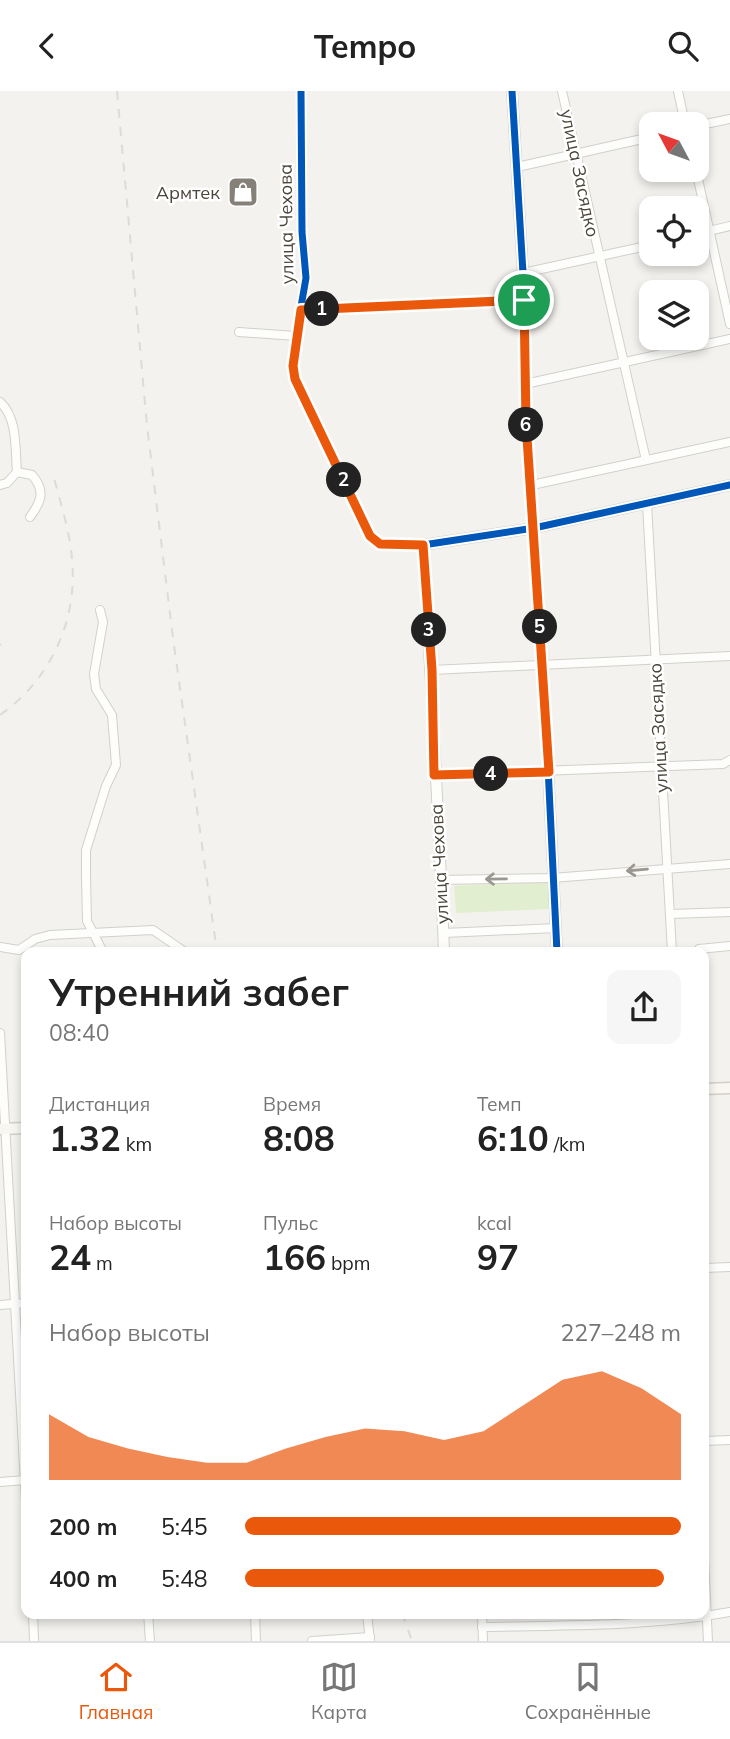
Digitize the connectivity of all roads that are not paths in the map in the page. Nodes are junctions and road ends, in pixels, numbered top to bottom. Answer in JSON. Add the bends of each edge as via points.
{"nodes":[{"id":1,"x":301,"y":91,"type":"edge"},
{"id":2,"x":512,"y":91,"type":"edge"},
{"id":3,"x":562,"y":91,"type":"edge"},
{"id":4,"x":678,"y":91,"type":"edge"},
{"id":5,"x":682,"y":112,"type":"edge"},
{"id":6,"x":730,"y":119,"type":"edge"},
{"id":7,"x":709,"y":124,"type":"edge"},
{"id":8,"x":639,"y":140,"type":"edge"},
{"id":9,"x":576,"y":153,"type":"junction"},
{"id":10,"x":517,"y":167,"type":"junction"},
{"id":11,"x":699,"y":182,"type":"edge"},
{"id":12,"x":730,"y":226,"type":"edge"},
{"id":13,"x":710,"y":231,"type":"junction"},
{"id":14,"x":639,"y":248,"type":"edge"},
{"id":15,"x":599,"y":257,"type":"junction"},
{"id":16,"x":523,"y":273,"type":"junction"},
{"id":17,"x":524,"y":300,"type":"junction"},
{"id":18,"x":301,"y":310,"type":"junction"},
{"id":19,"x":730,"y":324,"type":"edge"},
{"id":20,"x":239,"y":332,"type":"dead end"},
{"id":21,"x":296,"y":336,"type":"junction"},
{"id":22,"x":730,"y":339,"type":"edge"},
{"id":23,"x":623,"y":363,"type":"junction"},
{"id":24,"x":525,"y":384,"type":"junction"},
{"id":25,"x":0,"y":402,"type":"edge"},
{"id":26,"x":730,"y":442,"type":"edge"},
{"id":27,"x":646,"y":460,"type":"junction"},
{"id":28,"x":17,"y":472,"type":"junction"},
{"id":29,"x":1,"y":485,"type":"edge"},
{"id":30,"x":532,"y":485,"type":"junction"},
{"id":31,"x":730,"y":485,"type":"edge"},
{"id":32,"x":647,"y":504,"type":"junction"},
{"id":33,"x":30,"y":517,"type":"dead end"},
{"id":34,"x":534,"y":528,"type":"junction"},
{"id":35,"x":423,"y":545,"type":"junction"},
{"id":36,"x":100,"y":610,"type":"dead end"},
{"id":37,"x":730,"y":656,"type":"edge"},
{"id":38,"x":654,"y":659,"type":"junction"},
{"id":39,"x":543,"y":664,"type":"junction"},
{"id":40,"x":432,"y":670,"type":"junction"},
{"id":41,"x":730,"y":759,"type":"edge"},
{"id":42,"x":660,"y":767,"type":"junction"},
{"id":43,"x":549,"y":772,"type":"junction"},
{"id":44,"x":434,"y":775,"type":"junction"},
{"id":45,"x":730,"y":864,"type":"edge"},
{"id":46,"x":666,"y":868,"type":"junction"},
{"id":47,"x":552,"y":878,"type":"junction"},
{"id":48,"x":440,"y":880,"type":"junction"},
{"id":49,"x":730,"y":912,"type":"edge"},
{"id":50,"x":670,"y":914,"type":"junction"},
{"id":51,"x":556,"y":928,"type":"junction"},
{"id":52,"x":93,"y":933,"type":"junction"},
{"id":53,"x":444,"y":933,"type":"junction"},
{"id":54,"x":730,"y":946,"type":"edge"},
{"id":55,"x":0,"y":947,"type":"edge"},
{"id":56,"x":23,"y":947,"type":"edge"},
{"id":57,"x":100,"y":947,"type":"edge"},
{"id":58,"x":178,"y":947,"type":"edge"},
{"id":59,"x":444,"y":947,"type":"edge"},
{"id":60,"x":557,"y":947,"type":"edge"},
{"id":61,"x":671,"y":947,"type":"edge"},
{"id":62,"x":709,"y":948,"type":"edge"},
{"id":63,"x":21,"y":949,"type":"edge"},
{"id":64,"x":0,"y":1033,"type":"edge"},
{"id":65,"x":730,"y":1088,"type":"edge"},
{"id":66,"x":709,"y":1089,"type":"edge"},
{"id":67,"x":21,"y":1128,"type":"edge"},
{"id":68,"x":3,"y":1129,"type":"edge"},
{"id":69,"x":730,"y":1267,"type":"edge"},
{"id":70,"x":709,"y":1268,"type":"edge"},
{"id":71,"x":21,"y":1303,"type":"edge"},
{"id":72,"x":0,"y":1304,"type":"edge"},
{"id":73,"x":15,"y":1304,"type":"junction"},
{"id":74,"x":21,"y":1400,"type":"edge"},
{"id":75,"x":730,"y":1440,"type":"edge"},
{"id":76,"x":709,"y":1441,"type":"edge"},
{"id":77,"x":21,"y":1480,"type":"edge"},
{"id":78,"x":0,"y":1482,"type":"edge"},
{"id":79,"x":730,"y":1612,"type":"edge"},
{"id":80,"x":709,"y":1617,"type":"edge"},
{"id":81,"x":33,"y":1619,"type":"edge"},
{"id":82,"x":148,"y":1619,"type":"edge"},
{"id":83,"x":255,"y":1619,"type":"edge"},
{"id":84,"x":368,"y":1619,"type":"edge"},
{"id":85,"x":482,"y":1619,"type":"edge"},
{"id":86,"x":594,"y":1619,"type":"edge"},
{"id":87,"x":679,"y":1619,"type":"edge"},
{"id":88,"x":707,"y":1619,"type":"edge"},
{"id":89,"x":594,"y":1625,"type":"junction"},
{"id":90,"x":482,"y":1627,"type":"junction"},
{"id":91,"x":370,"y":1639,"type":"edge"},
{"id":92,"x":34,"y":1641,"type":"edge"},
{"id":93,"x":150,"y":1641,"type":"edge"},
{"id":94,"x":256,"y":1641,"type":"edge"},
{"id":95,"x":312,"y":1641,"type":"edge"},
{"id":96,"x":483,"y":1641,"type":"edge"},
{"id":97,"x":708,"y":1641,"type":"edge"}],
"edges":[{"from":1,"to":18,"type":"street","name":"улица Чехова","via":[[306,278]]},
{"from":2,"to":10,"type":"street"},
{"from":3,"to":9,"type":"street","name":"улица Засядко"},
{"from":4,"to":5,"type":"street"},
{"from":6,"to":7,"type":"street"},
{"from":8,"to":9,"type":"street"},
{"from":9,"to":10,"type":"street"},
{"from":9,"to":15,"type":"street","name":"улица Засядко"},
{"from":10,"to":16,"type":"street"},
{"from":11,"to":13,"type":"street"},
{"from":12,"to":13,"type":"street"},
{"from":13,"to":19,"type":"street"},
{"from":14,"to":15,"type":"street"},
{"from":15,"to":16,"type":"street"},
{"from":15,"to":23,"type":"street","name":"улица Засядко"},
{"from":16,"to":17,"type":"street"},
{"from":17,"to":18,"type":"street"},
{"from":17,"to":24,"type":"street"},
{"from":18,"to":21,"type":"street","name":"улица Чехова"},
{"from":20,"to":21,"type":"street"},
{"from":21,"to":35,"type":"street","name":"улица Чехова","via":[[295,379],[370,536],[380,544]]},
{"from":22,"to":23,"type":"street"},
{"from":23,"to":24,"type":"street"},
{"from":23,"to":27,"type":"street","name":"улица Засядко"},
{"from":24,"to":30,"type":"street"},
{"from":25,"to":28,"type":"street","via":[[12,422]]},
{"from":26,"to":27,"type":"street"},
{"from":27,"to":30,"type":"street"},
{"from":28,"to":29,"type":"street"},
{"from":28,"to":33,"type":"street","via":[[32,475],[41,490],[40,503]]},
{"from":30,"to":34,"type":"street"},
{"from":31,"to":32,"type":"street"},
{"from":32,"to":34,"type":"street"},
{"from":32,"to":38,"type":"street","name":"улица Засядко"},
{"from":34,"to":35,"type":"street"},
{"from":34,"to":39,"type":"street"},
{"from":35,"to":40,"type":"street","name":"улица Чехова"},
{"from":36,"to":52,"type":"street","via":[[103,622],[94,674],[96,689],[112,715],[116,765],[86,850],[87,921]]},
{"from":37,"to":38,"type":"street"},
{"from":38,"to":39,"type":"street"},
{"from":38,"to":42,"type":"street","name":"улица Засядко"},
{"from":39,"to":40,"type":"street"},
{"from":39,"to":43,"type":"street"},
{"from":40,"to":44,"type":"street","name":"улица Чехова"},
{"from":41,"to":42,"type":"street","via":[[723,764]]},
{"from":42,"to":43,"type":"street"},
{"from":42,"to":46,"type":"street","name":"улица Засядко"},
{"from":43,"to":44,"type":"street"},
{"from":43,"to":47,"type":"street"},
{"from":44,"to":48,"type":"street","name":"улица Чехова"},
{"from":45,"to":46,"type":"street"},
{"from":46,"to":47,"type":"street","one_way":true},
{"from":46,"to":50,"type":"street","name":"улица Засядко"},
{"from":47,"to":48,"type":"street","one_way":true},
{"from":47,"to":51,"type":"street"},
{"from":48,"to":53,"type":"street","name":"улица Чехова"},
{"from":49,"to":50,"type":"street"},
{"from":50,"to":61,"type":"street","name":"улица Засядко"},
{"from":51,"to":53,"type":"street"},
{"from":51,"to":60,"type":"street"},
{"from":52,"to":56,"type":"street","via":[[50,935]]},
{"from":52,"to":57,"type":"street"},
{"from":52,"to":58,"type":"street","via":[[153,930]]},
{"from":53,"to":59,"type":"street","name":"улица Чехова"},
{"from":54,"to":62,"type":"street"},
{"from":55,"to":63,"type":"street"},
{"from":64,"to":68,"type":"street"},
{"from":65,"to":66,"type":"main road"},
{"from":67,"to":68,"type":"main road"},
{"from":68,"to":73,"type":"street"},
{"from":69,"to":70,"type":"street"},
{"from":71,"to":73,"type":"street"},
{"from":72,"to":73,"type":"street"},
{"from":73,"to":74,"type":"street"},
{"from":75,"to":76,"type":"street"},
{"from":77,"to":78,"type":"street"},
{"from":79,"to":80,"type":"street"},
{"from":81,"to":92,"type":"street"},
{"from":82,"to":93,"type":"street"},
{"from":83,"to":94,"type":"street"},
{"from":84,"to":91,"type":"street"},
{"from":85,"to":90,"type":"street"},
{"from":86,"to":89,"type":"street"},
{"from":87,"to":89,"type":"street"},
{"from":88,"to":97,"type":"street"},
{"from":89,"to":90,"type":"street"},
{"from":90,"to":96,"type":"street"},
{"from":91,"to":95,"type":"street"}]}
